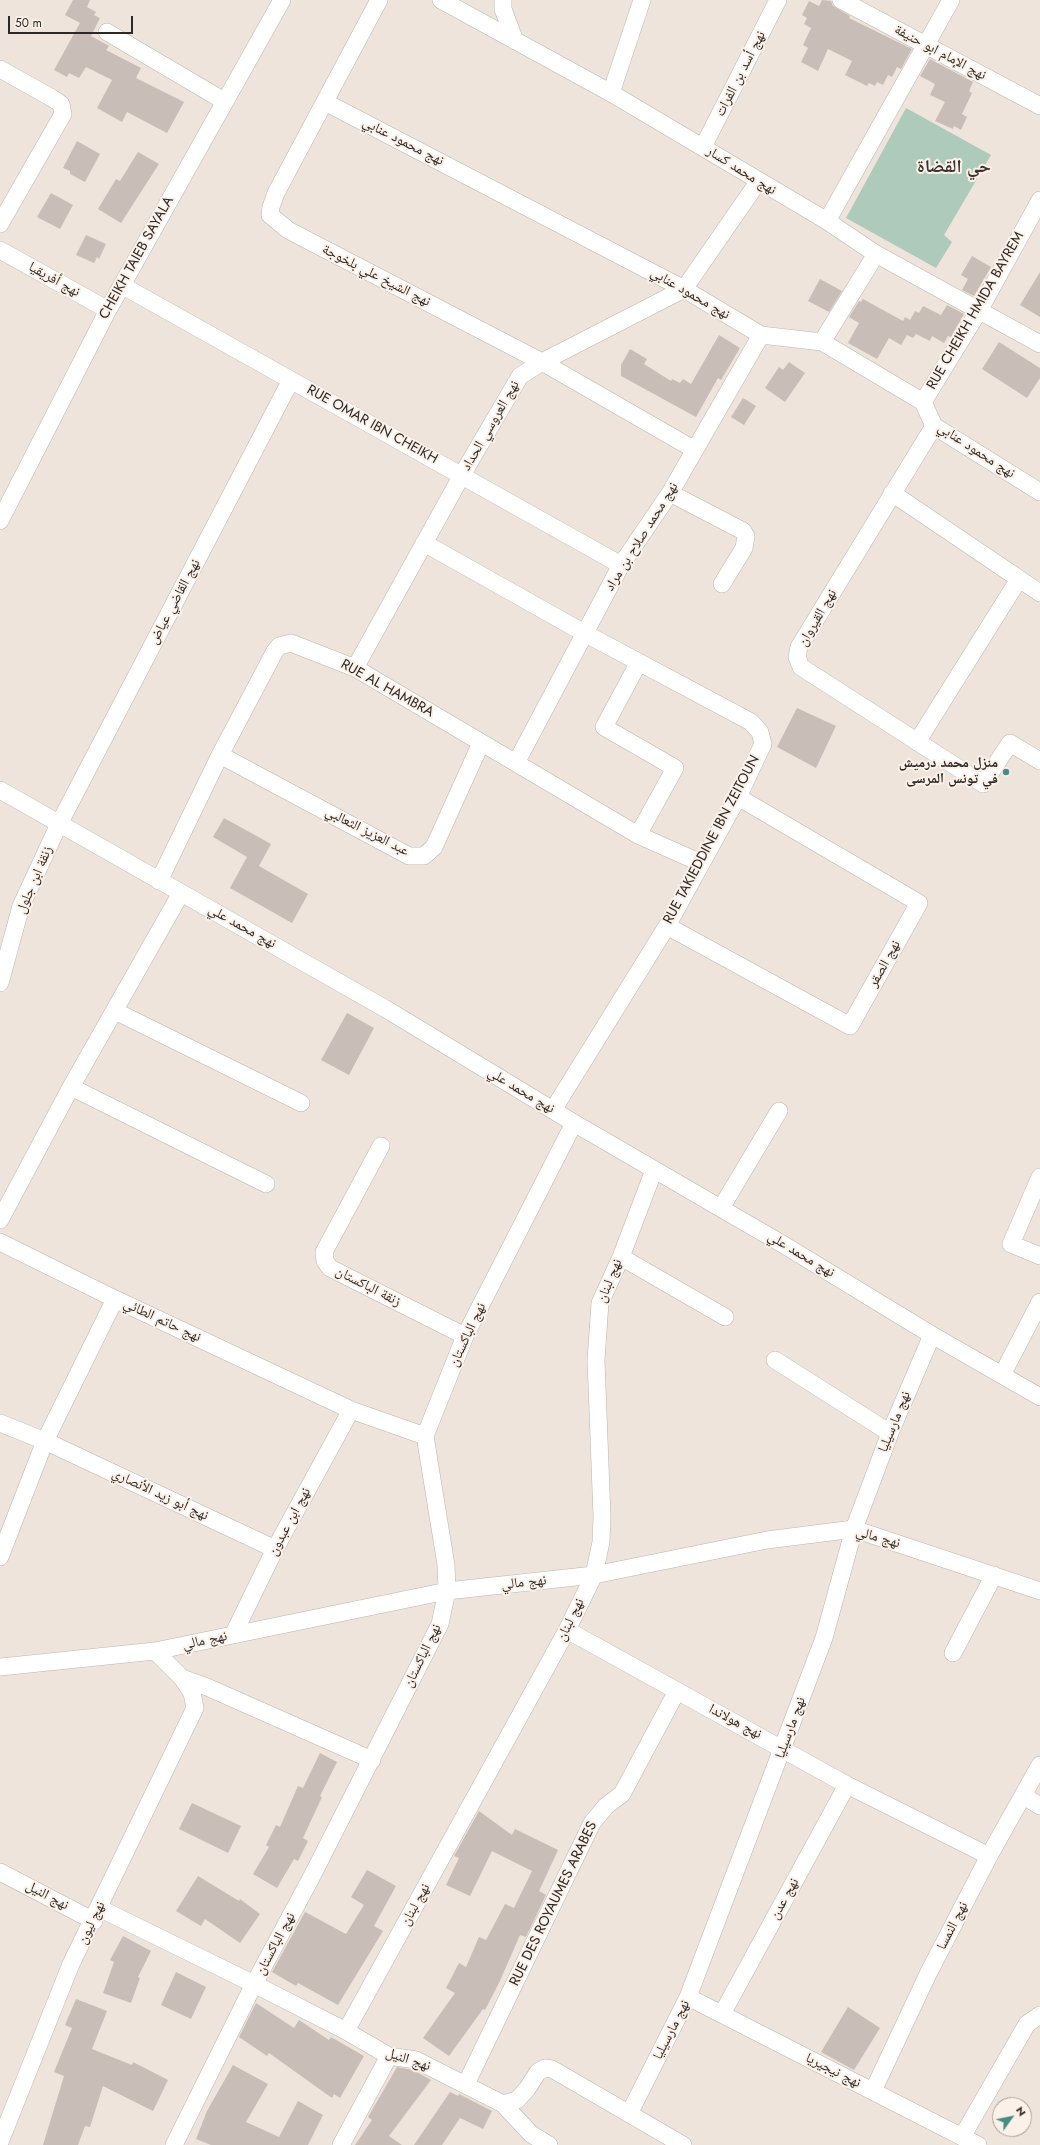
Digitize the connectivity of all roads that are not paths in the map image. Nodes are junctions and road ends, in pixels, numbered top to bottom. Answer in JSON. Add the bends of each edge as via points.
{"nodes":[{"id":1,"x":282,"y":0,"type":"edge"},
{"id":2,"x":380,"y":0,"type":"edge"},
{"id":3,"x":441,"y":0,"type":"edge"},
{"id":4,"x":503,"y":0,"type":"edge"},
{"id":5,"x":642,"y":0,"type":"edge"},
{"id":6,"x":778,"y":0,"type":"edge"},
{"id":7,"x":841,"y":0,"type":"edge"},
{"id":8,"x":952,"y":0,"type":"edge"},
{"id":9,"x":107,"y":32,"type":"dead end"},
{"id":10,"x":515,"y":41,"type":"junction"},
{"id":11,"x":927,"y":46,"type":"junction"},
{"id":12,"x":0,"y":69,"type":"edge"},
{"id":13,"x":611,"y":93,"type":"junction"},
{"id":14,"x":224,"y":101,"type":"junction"},
{"id":15,"x":325,"y":102,"type":"junction"},
{"id":16,"x":1040,"y":106,"type":"edge"},
{"id":17,"x":703,"y":147,"type":"junction"},
{"id":18,"x":758,"y":182,"type":"junction"},
{"id":19,"x":1040,"y":200,"type":"edge"},
{"id":20,"x":827,"y":221,"type":"junction"},
{"id":21,"x":0,"y":224,"type":"edge"},
{"id":22,"x":0,"y":250,"type":"edge"},
{"id":23,"x":876,"y":254,"type":"junction"},
{"id":24,"x":123,"y":286,"type":"junction"},
{"id":25,"x":684,"y":289,"type":"junction"},
{"id":26,"x":980,"y":309,"type":"junction"},
{"id":27,"x":108,"y":310,"type":"junction"},
{"id":28,"x":761,"y":335,"type":"junction"},
{"id":29,"x":822,"y":342,"type":"junction"},
{"id":30,"x":1040,"y":344,"type":"edge"},
{"id":31,"x":542,"y":362,"type":"junction"},
{"id":32,"x":291,"y":380,"type":"junction"},
{"id":33,"x":923,"y":402,"type":"junction"},
{"id":34,"x":934,"y":426,"type":"junction"},
{"id":35,"x":695,"y":450,"type":"junction"},
{"id":36,"x":462,"y":475,"type":"junction"},
{"id":37,"x":892,"y":492,"type":"junction"},
{"id":38,"x":1040,"y":492,"type":"edge"},
{"id":39,"x":670,"y":493,"type":"junction"},
{"id":40,"x":0,"y":521,"type":"edge"},
{"id":41,"x":424,"y":543,"type":"junction"},
{"id":42,"x":622,"y":565,"type":"junction"},
{"id":43,"x":1019,"y":579,"type":"junction"},
{"id":44,"x":722,"y":584,"type":"dead end"},
{"id":45,"x":1040,"y":594,"type":"edge"},
{"id":46,"x":586,"y":634,"type":"junction"},
{"id":47,"x":639,"y":662,"type":"junction"},
{"id":48,"x":356,"y":668,"type":"junction"},
{"id":49,"x":917,"y":742,"type":"junction"},
{"id":50,"x":481,"y":743,"type":"junction"},
{"id":51,"x":220,"y":755,"type":"junction"},
{"id":52,"x":1040,"y":761,"type":"edge"},
{"id":53,"x":516,"y":763,"type":"junction"},
{"id":54,"x":0,"y":790,"type":"edge"},
{"id":55,"x":738,"y":797,"type":"junction"},
{"id":56,"x":59,"y":824,"type":"junction"},
{"id":57,"x":638,"y":835,"type":"junction"},
{"id":58,"x":701,"y":864,"type":"junction"},
{"id":59,"x":159,"y":881,"type":"junction"},
{"id":60,"x":181,"y":893,"type":"junction"},
{"id":61,"x":667,"y":926,"type":"junction"},
{"id":62,"x":0,"y":983,"type":"edge"},
{"id":63,"x":115,"y":1011,"type":"junction"},
{"id":64,"x":71,"y":1087,"type":"junction"},
{"id":65,"x":301,"y":1103,"type":"dead end"},
{"id":66,"x":553,"y":1110,"type":"junction"},
{"id":67,"x":779,"y":1112,"type":"dead end"},
{"id":68,"x":574,"y":1123,"type":"junction"},
{"id":69,"x":381,"y":1146,"type":"dead end"},
{"id":70,"x":654,"y":1170,"type":"junction"},
{"id":71,"x":1040,"y":1177,"type":"edge"},
{"id":72,"x":266,"y":1184,"type":"dead end"},
{"id":73,"x":721,"y":1208,"type":"junction"},
{"id":74,"x":0,"y":1220,"type":"edge"},
{"id":75,"x":0,"y":1242,"type":"edge"},
{"id":76,"x":1040,"y":1256,"type":"edge"},
{"id":77,"x":621,"y":1257,"type":"junction"},
{"id":78,"x":115,"y":1299,"type":"junction"},
{"id":79,"x":1040,"y":1302,"type":"edge"},
{"id":80,"x":725,"y":1317,"type":"dead end"},
{"id":81,"x":932,"y":1335,"type":"junction"},
{"id":82,"x":465,"y":1336,"type":"junction"},
{"id":83,"x":775,"y":1360,"type":"dead end"},
{"id":84,"x":1002,"y":1375,"type":"junction"},
{"id":85,"x":1040,"y":1397,"type":"edge"},
{"id":86,"x":351,"y":1410,"type":"junction"},
{"id":87,"x":0,"y":1423,"type":"edge"},
{"id":88,"x":890,"y":1433,"type":"junction"},
{"id":89,"x":425,"y":1436,"type":"junction"},
{"id":90,"x":44,"y":1441,"type":"junction"},
{"id":91,"x":854,"y":1529,"type":"junction"},
{"id":92,"x":275,"y":1549,"type":"junction"},
{"id":93,"x":0,"y":1557,"type":"edge"},
{"id":94,"x":994,"y":1574,"type":"junction"},
{"id":95,"x":594,"y":1576,"type":"junction"},
{"id":96,"x":447,"y":1591,"type":"junction"},
{"id":97,"x":1040,"y":1591,"type":"edge"},
{"id":98,"x":567,"y":1630,"type":"junction"},
{"id":99,"x":233,"y":1635,"type":"junction"},
{"id":100,"x":155,"y":1651,"type":"junction"},
{"id":101,"x":953,"y":1653,"type":"dead end"},
{"id":102,"x":0,"y":1667,"type":"edge"},
{"id":103,"x":182,"y":1678,"type":"junction"},
{"id":104,"x":677,"y":1691,"type":"junction"},
{"id":105,"x":784,"y":1748,"type":"junction"},
{"id":106,"x":372,"y":1760,"type":"junction"},
{"id":107,"x":1040,"y":1765,"type":"edge"},
{"id":108,"x":847,"y":1785,"type":"junction"},
{"id":109,"x":1024,"y":1796,"type":"junction"},
{"id":110,"x":1040,"y":1806,"type":"edge"},
{"id":111,"x":989,"y":1856,"type":"junction"},
{"id":112,"x":0,"y":1872,"type":"edge"},
{"id":113,"x":96,"y":1914,"type":"junction"},
{"id":114,"x":254,"y":1984,"type":"junction"},
{"id":115,"x":688,"y":1997,"type":"junction"},
{"id":116,"x":722,"y":2014,"type":"junction"},
{"id":117,"x":1040,"y":2015,"type":"edge"},
{"id":118,"x":346,"y":2031,"type":"junction"},
{"id":119,"x":389,"y":2056,"type":"junction"},
{"id":120,"x":466,"y":2084,"type":"junction"},
{"id":121,"x":873,"y":2091,"type":"junction"},
{"id":122,"x":502,"y":2104,"type":"junction"},
{"id":123,"x":629,"y":2114,"type":"junction"},
{"id":124,"x":962,"y":2137,"type":"junction"},
{"id":125,"x":0,"y":2142,"type":"edge"},
{"id":126,"x":174,"y":2145,"type":"edge"},
{"id":127,"x":341,"y":2145,"type":"edge"},
{"id":128,"x":549,"y":2145,"type":"edge"},
{"id":129,"x":683,"y":2145,"type":"edge"},
{"id":130,"x":978,"y":2145,"type":"edge"}],
"edges":[{"from":1,"to":14,"type":"street","name":"CHEIKH TAIEB SAYALA"},
{"from":2,"to":15,"type":"street","name":"نهج الشيخ علي بلخوجة"},
{"from":3,"to":10,"type":"street","name":"نهج محمد كسار"},
{"from":4,"to":10,"type":"street","via":[[503,9]]},
{"from":5,"to":13,"type":"street"},
{"from":6,"to":17,"type":"street","name":"نهج أسد بن الفرات"},
{"from":7,"to":11,"type":"street","name":"نهج الإمام ابو حنيفة"},
{"from":8,"to":11,"type":"street"},
{"from":9,"to":14,"type":"street"},
{"from":10,"to":13,"type":"street","name":"نهج محمد كسار"},
{"from":11,"to":16,"type":"street","name":"نهج الإمام ابو حنيفة"},
{"from":11,"to":20,"type":"street"},
{"from":12,"to":21,"type":"street","via":[[61,104],[63,114]]},
{"from":13,"to":17,"type":"street","name":"نهج محمد كسار"},
{"from":14,"to":24,"type":"street","name":"CHEIKH TAIEB SAYALA"},
{"from":15,"to":25,"type":"street","name":"نهج محمود عنابي"},
{"from":15,"to":31,"type":"street","name":"نهج الشيخ علي بلخوجة","via":[[276,193],[270,215],[288,230]]},
{"from":17,"to":18,"type":"street","name":"نهج محمد كسار"},
{"from":18,"to":20,"type":"street","name":"نهج محمد كسار"},
{"from":18,"to":25,"type":"street","name":"نهج العروسي الحداد"},
{"from":19,"to":26,"type":"street","name":"RUE CHEIKH HMIDA BAYREM"},
{"from":20,"to":23,"type":"street","name":"نهج محمد كسار"},
{"from":22,"to":27,"type":"street","name":"نهج أفريقيا"},
{"from":23,"to":26,"type":"street","name":"نهج محمد كسار"},
{"from":23,"to":29,"type":"street"},
{"from":24,"to":27,"type":"street","name":"CHEIKH TAIEB SAYALA"},
{"from":24,"to":32,"type":"street","name":"RUE OMAR IBN CHEIKH"},
{"from":25,"to":28,"type":"street","name":"نهج محمود عنابي"},
{"from":25,"to":31,"type":"street","name":"نهج العروسي الحداد"},
{"from":26,"to":30,"type":"street","name":"نهج محمد كسار"},
{"from":26,"to":33,"type":"street","name":"RUE CHEIKH HMIDA BAYREM"},
{"from":27,"to":40,"type":"street","name":"CHEIKH TAIEB SAYALA"},
{"from":28,"to":29,"type":"street","name":"نهج محمود عنابي"},
{"from":28,"to":35,"type":"street","name":"نهج محمد صلاح بن مراد"},
{"from":29,"to":33,"type":"street","name":"نهج محمود عنابي"},
{"from":31,"to":35,"type":"street","name":"نهج الشيخ علي بلخوجة"},
{"from":31,"to":36,"type":"street","name":"نهج العروسي الحداد","via":[[520,376]]},
{"from":32,"to":36,"type":"street","name":"RUE OMAR IBN CHEIKH"},
{"from":32,"to":56,"type":"street","name":"نهج القاضي عياض"},
{"from":33,"to":34,"type":"street","name":"نهج محمود عنابي"},
{"from":34,"to":37,"type":"street","name":"نهج القيروان"},
{"from":34,"to":38,"type":"street","name":"نهج محمود عنابي"},
{"from":35,"to":39,"type":"street","name":"نهج محمد صلاح بن مراد"},
{"from":36,"to":41,"type":"street","name":"نهج العروسي الحداد"},
{"from":36,"to":42,"type":"street","name":"RUE OMAR IBN CHEIKH"},
{"from":37,"to":43,"type":"street"},
{"from":37,"to":49,"type":"street","name":"نهج القيروان","via":[[799,647],[797,657],[801,667]]},
{"from":39,"to":42,"type":"street","name":"نهج محمد صلاح بن مراد"},
{"from":39,"to":44,"type":"street","via":[[743,531],[746,536],[744,548]]},
{"from":41,"to":46,"type":"street","name":"RUE TAKIEDDINE IBN ZEITOUN"},
{"from":41,"to":48,"type":"street","name":"نهج العروسي الحداد"},
{"from":42,"to":46,"type":"street","name":"نهج محمد صلاح بن مراد"},
{"from":43,"to":45,"type":"street"},
{"from":43,"to":49,"type":"street"},
{"from":46,"to":47,"type":"street","name":"RUE TAKIEDDINE IBN ZEITOUN"},
{"from":46,"to":53,"type":"street","name":"نهج محمد صلاح بن مراد"},
{"from":47,"to":55,"type":"street","name":"RUE TAKIEDDINE IBN ZEITOUN","via":[[751,722],[760,732],[763,744]]},
{"from":47,"to":57,"type":"street","via":[[604,727],[675,768]]},
{"from":48,"to":50,"type":"street","name":"RUE AL HAMBRA"},
{"from":48,"to":51,"type":"street","name":"RUE AL HAMBRA","via":[[291,643],[279,646]]},
{"from":49,"to":52,"type":"street","name":"نهج القيروان","via":[[983,784],[1010,743]]},
{"from":50,"to":51,"type":"street","name":"عبد العزيز الثعالبي","via":[[434,847],[424,856],[409,856]]},
{"from":50,"to":53,"type":"street","name":"RUE AL HAMBRA"},
{"from":51,"to":59,"type":"street","name":"RUE AL HAMBRA"},
{"from":53,"to":57,"type":"street","name":"RUE AL HAMBRA"},
{"from":54,"to":56,"type":"street","name":"نهج محمد علي"},
{"from":55,"to":58,"type":"street","name":"RUE TAKIEDDINE IBN ZEITOUN"},
{"from":55,"to":61,"type":"street","name":"نهج الصقر","via":[[919,903],[850,1026]]},
{"from":56,"to":59,"type":"street","name":"نهج محمد علي"},
{"from":56,"to":62,"type":"street","name":"زنقة ابن جلول","via":[[21,906]]},
{"from":57,"to":58,"type":"street","name":"RUE AL HAMBRA"},
{"from":58,"to":61,"type":"street","name":"RUE TAKIEDDINE IBN ZEITOUN"},
{"from":59,"to":60,"type":"street","name":"نهج محمد علي"},
{"from":60,"to":63,"type":"street"},
{"from":60,"to":66,"type":"street","name":"نهج محمد علي","via":[[386,1009]]},
{"from":61,"to":66,"type":"street","name":"RUE TAKIEDDINE IBN ZEITOUN"},
{"from":63,"to":64,"type":"street"},
{"from":63,"to":65,"type":"street"},
{"from":64,"to":72,"type":"street"},
{"from":64,"to":74,"type":"street"},
{"from":66,"to":68,"type":"street","name":"نهج محمد علي"},
{"from":67,"to":73,"type":"street"},
{"from":68,"to":70,"type":"street","name":"نهج محمد علي"},
{"from":68,"to":82,"type":"street","name":"نهج الباكستان"},
{"from":69,"to":82,"type":"street","name":"زنقة الباكستان","via":[[324,1252],[325,1261],[330,1268]]},
{"from":70,"to":73,"type":"street","name":"نهج محمد علي"},
{"from":70,"to":77,"type":"street","name":"نهج لبنان"},
{"from":71,"to":76,"type":"street","via":[[1011,1244]]},
{"from":73,"to":81,"type":"street","name":"نهج محمد علي"},
{"from":75,"to":78,"type":"street"},
{"from":77,"to":80,"type":"street"},
{"from":77,"to":95,"type":"street","name":"نهج لبنان","via":[[600,1302],[598,1322],[596,1360],[602,1517],[601,1542]]},
{"from":78,"to":86,"type":"street","name":"نهج حاتم الطائي"},
{"from":78,"to":90,"type":"street","name":"نهج حاتم الطائي"},
{"from":79,"to":84,"type":"street"},
{"from":81,"to":84,"type":"street","name":"نهج محمد علي"},
{"from":81,"to":88,"type":"street","name":"نهج مارسيليا"},
{"from":82,"to":89,"type":"street","name":"نهج الباكستان"},
{"from":83,"to":88,"type":"street"},
{"from":84,"to":85,"type":"street","name":"نهج محمد علي"},
{"from":86,"to":89,"type":"street","name":"نهج حاتم الطائي"},
{"from":86,"to":92,"type":"street","name":"نهج ابن عبدون"},
{"from":87,"to":90,"type":"street","name":"نهج أبو زيد الأنصاري"},
{"from":88,"to":91,"type":"street","name":"نهج مارسيليا"},
{"from":89,"to":96,"type":"street","name":"نهج الباكستان","via":[[446,1565]]},
{"from":90,"to":92,"type":"street","name":"نهج أبو زيد الأنصاري"},
{"from":90,"to":93,"type":"street","name":"نهج حاتم الطائي"},
{"from":91,"to":94,"type":"street","name":"نهج مالي"},
{"from":91,"to":95,"type":"street","name":"نهج مالي","via":[[767,1540]]},
{"from":91,"to":105,"type":"street","name":"نهج مارسيليا","via":[[824,1638]]},
{"from":92,"to":99,"type":"street","name":"نهج ابن عبدون"},
{"from":94,"to":97,"type":"street","name":"نهج مالي"},
{"from":94,"to":101,"type":"street"},
{"from":95,"to":96,"type":"street","name":"نهج مالي"},
{"from":95,"to":98,"type":"street","name":"نهج لبنان"},
{"from":96,"to":99,"type":"street","name":"نهج مالي"},
{"from":96,"to":106,"type":"street","name":"نهج الباكستان","via":[[440,1624]]},
{"from":98,"to":104,"type":"street","name":"نهج هولاندا"},
{"from":98,"to":118,"type":"street","name":"نهج لبنان"},
{"from":99,"to":100,"type":"street","name":"نهج مالي"},
{"from":100,"to":102,"type":"street","name":"نهج مالي"},
{"from":100,"to":103,"type":"street"},
{"from":103,"to":106,"type":"street"},
{"from":103,"to":113,"type":"street","name":"نهج ليون","via":[[192,1693],[195,1708]]},
{"from":104,"to":105,"type":"street","name":"نهج هولاندا"},
{"from":104,"to":120,"type":"street","name":"RUE DES ROYAUMES ARABES","via":[[622,1794],[606,1806],[592,1822]]},
{"from":105,"to":108,"type":"street","name":"نهج هولاندا"},
{"from":105,"to":115,"type":"street","name":"نهج مارسيليا"},
{"from":106,"to":114,"type":"street","name":"نهج الباكستان"},
{"from":107,"to":109,"type":"street","name":"نهج النمسا"},
{"from":108,"to":111,"type":"street","name":"نهج هولاندا"},
{"from":108,"to":116,"type":"street","name":"نهج عدن"},
{"from":109,"to":110,"type":"street"},
{"from":109,"to":111,"type":"street","name":"نهج النمسا"},
{"from":111,"to":121,"type":"street","name":"نهج النمسا","via":[[928,1974]]},
{"from":112,"to":113,"type":"street","name":"نهج النيل"},
{"from":113,"to":114,"type":"street","name":"نهج النيل"},
{"from":113,"to":125,"type":"street","name":"نهج ليون","via":[[71,1964]]},
{"from":114,"to":118,"type":"street","name":"نهج النيل"},
{"from":114,"to":126,"type":"street","name":"نهج الباكستان"},
{"from":115,"to":116,"type":"street","name":"نهج نيجيريا"},
{"from":115,"to":123,"type":"street","name":"نهج مارسيليا"},
{"from":116,"to":121,"type":"street","name":"نهج نيجيريا"},
{"from":117,"to":124,"type":"street","via":[[1027,2024]]},
{"from":118,"to":119,"type":"street","name":"نهج النيل"},
{"from":119,"to":120,"type":"street","name":"نهج النيل","via":[[416,2060]]},
{"from":119,"to":127,"type":"street"},
{"from":120,"to":122,"type":"street","name":"نهج النيل"},
{"from":121,"to":124,"type":"street","name":"نهج نيجيريا"},
{"from":122,"to":123,"type":"street","via":[[517,2100],[538,2072],[545,2068],[552,2069]]},
{"from":122,"to":128,"type":"street","name":"نهج النيل","via":[[531,2134]]},
{"from":123,"to":129,"type":"street"},
{"from":124,"to":130,"type":"street","name":"نهج نيجيريا"}]}
